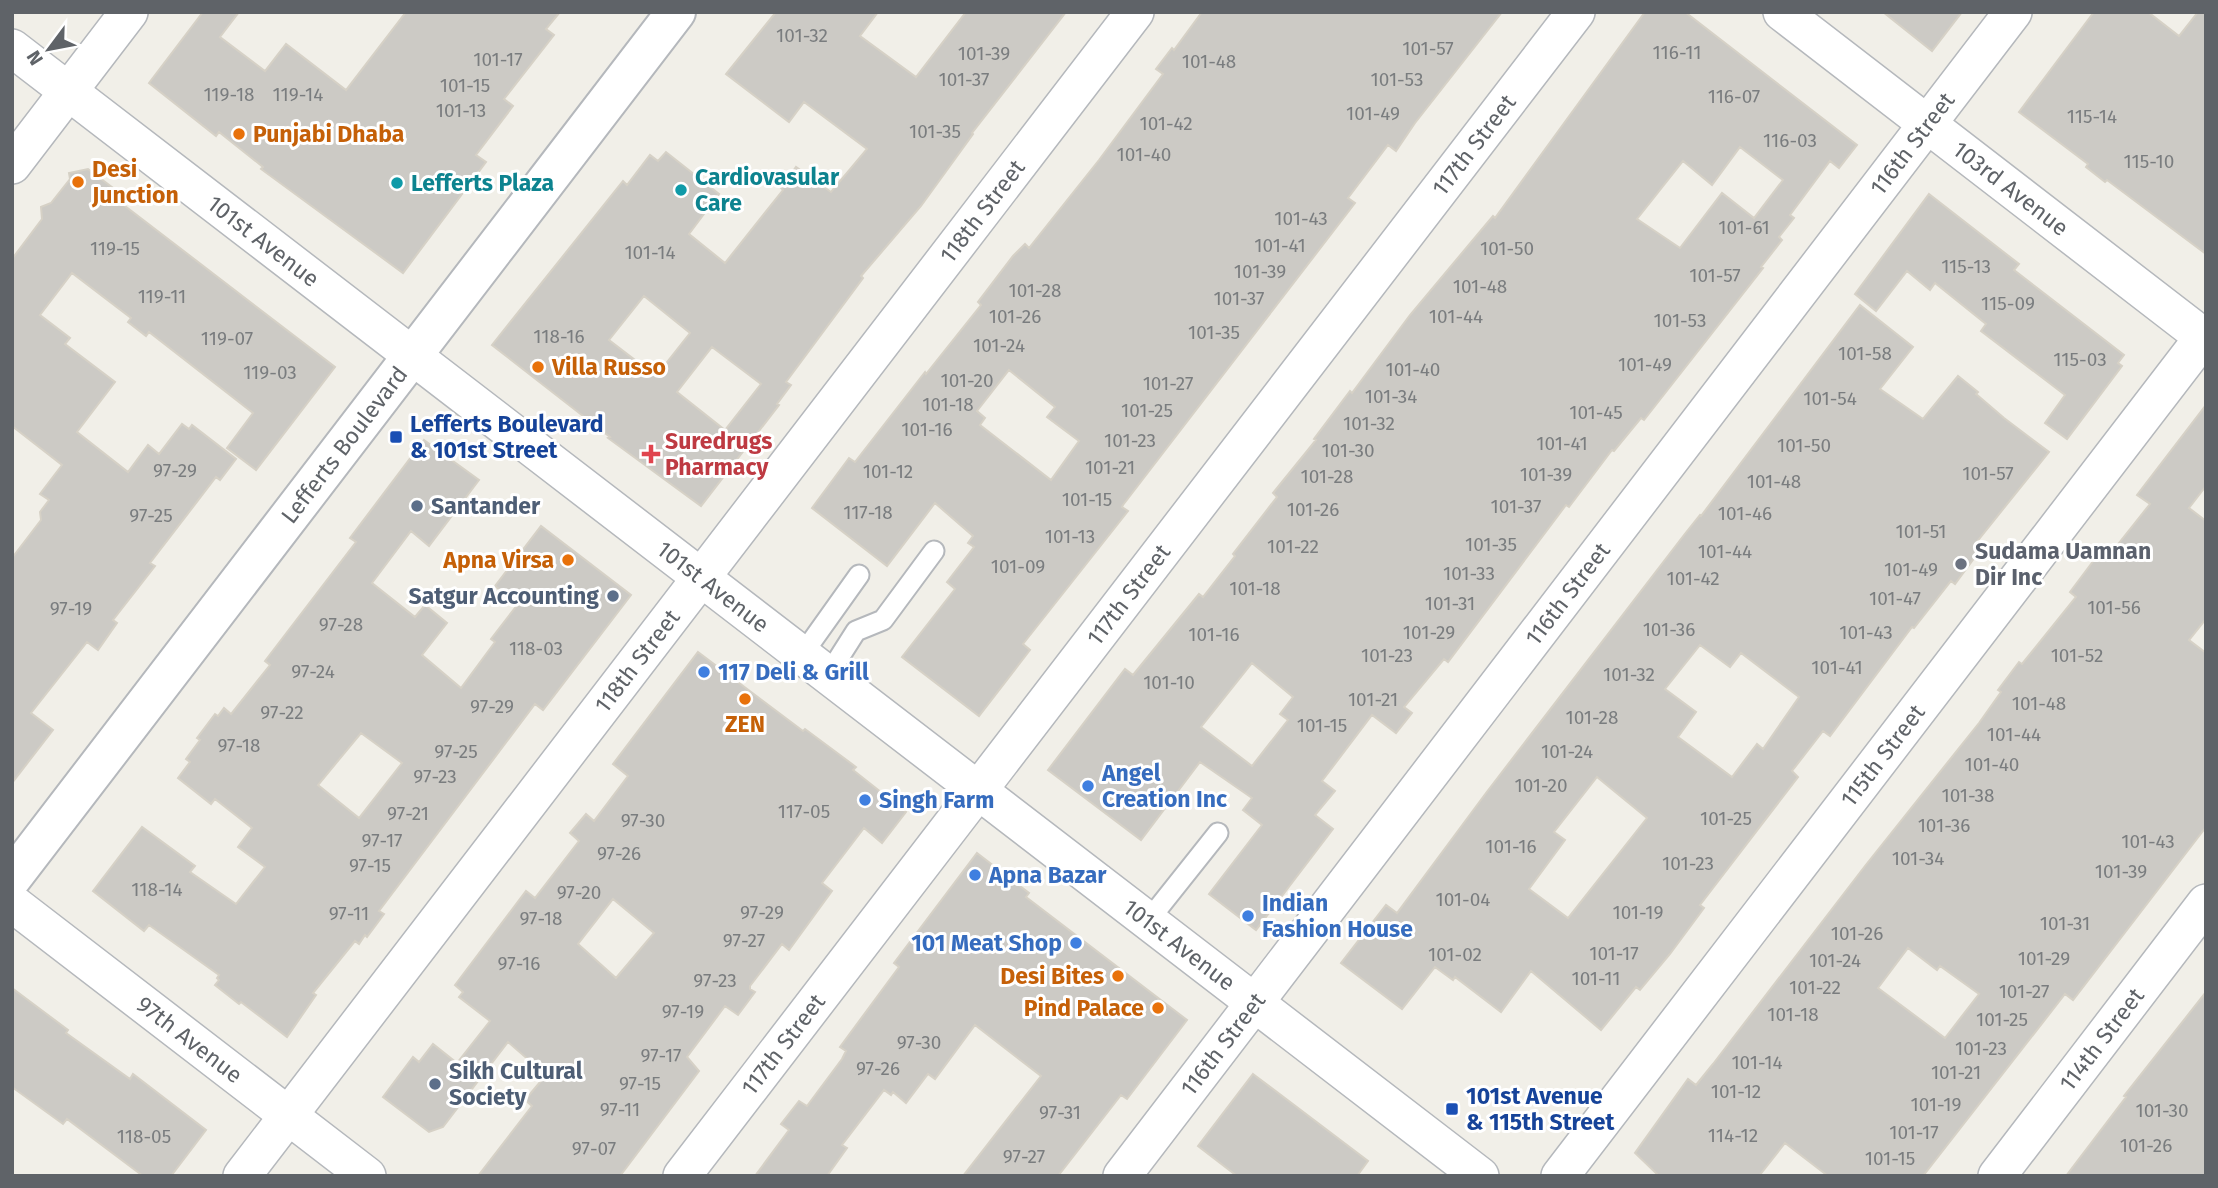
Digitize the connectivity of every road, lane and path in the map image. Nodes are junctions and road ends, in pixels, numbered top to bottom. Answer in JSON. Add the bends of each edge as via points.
{"nodes":[{"id":1,"x":130,"y":12,"type":"edge"},
{"id":2,"x":676,"y":12,"type":"edge"},
{"id":3,"x":1135,"y":12,"type":"edge"},
{"id":4,"x":1576,"y":12,"type":"edge"},
{"id":5,"x":1782,"y":12,"type":"edge"},
{"id":6,"x":2013,"y":12,"type":"edge"},
{"id":7,"x":12,"y":48,"type":"edge"},
{"id":8,"x":69,"y":91,"type":"junction"},
{"id":9,"x":1927,"y":125,"type":"junction"},
{"id":10,"x":12,"y":164,"type":"edge"},
{"id":11,"x":2205,"y":337,"type":"edge"},
{"id":12,"x":411,"y":355,"type":"junction"},
{"id":13,"x":934,"y":551,"type":"dead end"},
{"id":14,"x":859,"y":575,"type":"dead end"},
{"id":15,"x":701,"y":578,"type":"junction"},
{"id":16,"x":815,"y":665,"type":"junction"},
{"id":17,"x":978,"y":790,"type":"junction"},
{"id":18,"x":1218,"y":833,"type":"dead end"},
{"id":19,"x":12,"y":878,"type":"edge"},
{"id":20,"x":12,"y":903,"type":"edge"},
{"id":21,"x":2206,"y":903,"type":"edge"},
{"id":22,"x":1148,"y":921,"type":"junction"},
{"id":23,"x":1255,"y":1002,"type":"junction"},
{"id":24,"x":288,"y":1115,"type":"junction"},
{"id":25,"x":242,"y":1176,"type":"edge"},
{"id":26,"x":367,"y":1176,"type":"edge"},
{"id":27,"x":682,"y":1176,"type":"edge"},
{"id":28,"x":1122,"y":1176,"type":"edge"},
{"id":29,"x":1480,"y":1176,"type":"edge"},
{"id":30,"x":1560,"y":1176,"type":"edge"},
{"id":31,"x":1997,"y":1176,"type":"edge"}],
"edges":[{"from":1,"to":8,"type":"street"},
{"from":2,"to":12,"type":"street","name":"Lefferts Boulevard"},
{"from":3,"to":15,"type":"street","name":"118th Street"},
{"from":4,"to":17,"type":"street","name":"117th Street"},
{"from":5,"to":9,"type":"street","name":"103rd Avenue"},
{"from":6,"to":9,"type":"street","name":"116th Street"},
{"from":7,"to":8,"type":"street","name":"101st Avenue"},
{"from":8,"to":10,"type":"street"},
{"from":8,"to":12,"type":"street","name":"101st Avenue"},
{"from":9,"to":11,"type":"street","name":"103rd Avenue"},
{"from":9,"to":23,"type":"street","name":"116th Street"},
{"from":11,"to":30,"type":"street","name":"115th Street"},
{"from":12,"to":15,"type":"street","name":"101st Avenue"},
{"from":12,"to":19,"type":"street","name":"Lefferts Boulevard"},
{"from":13,"to":16,"type":"lane","via":[[883,620],[856,631]]},
{"from":14,"to":16,"type":"lane"},
{"from":15,"to":16,"type":"street","name":"101st Avenue"},
{"from":15,"to":24,"type":"street","name":"118th Street"},
{"from":16,"to":17,"type":"street","name":"101st Avenue"},
{"from":17,"to":22,"type":"street","name":"101st Avenue"},
{"from":17,"to":27,"type":"street","name":"117th Street"},
{"from":18,"to":22,"type":"lane"},
{"from":20,"to":24,"type":"street","name":"97th Avenue"},
{"from":21,"to":31,"type":"street","name":"114th Street"},
{"from":22,"to":23,"type":"street","name":"101st Avenue"},
{"from":23,"to":28,"type":"street","name":"116th Street"},
{"from":23,"to":29,"type":"street","name":"101st Avenue"},
{"from":24,"to":25,"type":"street","name":"118th Street"},
{"from":24,"to":26,"type":"street","name":"97th Avenue"}]}
